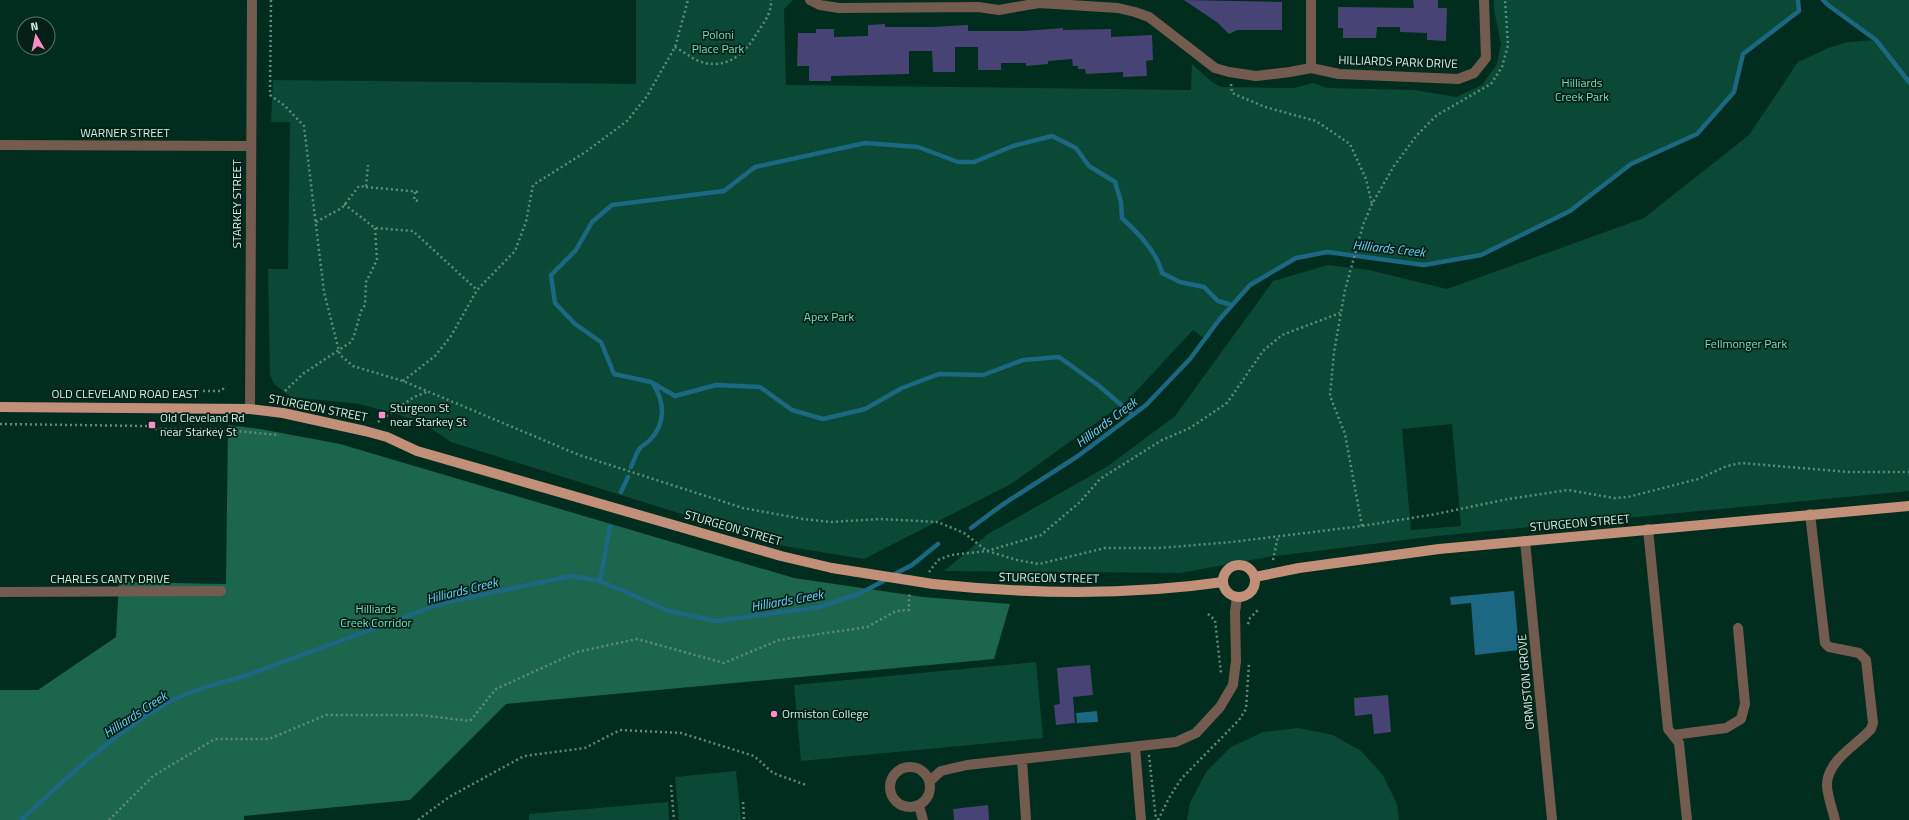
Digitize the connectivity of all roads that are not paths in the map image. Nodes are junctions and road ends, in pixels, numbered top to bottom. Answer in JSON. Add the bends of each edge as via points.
{"nodes":[{"id":1,"x":252,"y":0,"type":"edge"},
{"id":2,"x":810,"y":0,"type":"edge"},
{"id":3,"x":1311,"y":0,"type":"edge"},
{"id":4,"x":1484,"y":0,"type":"edge"},
{"id":5,"x":1310,"y":68,"type":"junction"},
{"id":6,"x":0,"y":145,"type":"edge"},
{"id":7,"x":250,"y":146,"type":"junction"},
{"id":8,"x":0,"y":407,"type":"edge"},
{"id":9,"x":250,"y":409,"type":"junction"},
{"id":10,"x":1909,"y":506,"type":"edge"},
{"id":11,"x":1810,"y":514,"type":"junction"},
{"id":12,"x":1648,"y":530,"type":"junction"},
{"id":13,"x":1525,"y":541,"type":"junction"},
{"id":14,"x":1255,"y":577,"type":"junction"},
{"id":15,"x":1223,"y":582,"type":"junction"},
{"id":16,"x":0,"y":592,"type":"edge"},
{"id":17,"x":221,"y":592,"type":"dead end"},
{"id":18,"x":1236,"y":597,"type":"junction"},
{"id":19,"x":1738,"y":628,"type":"dead end"},
{"id":20,"x":1673,"y":735,"type":"junction"},
{"id":21,"x":1135,"y":747,"type":"junction"},
{"id":22,"x":1022,"y":759,"type":"junction"},
{"id":23,"x":930,"y":781,"type":"junction"},
{"id":24,"x":919,"y":806,"type":"junction"},
{"id":25,"x":923,"y":820,"type":"edge"},
{"id":26,"x":1026,"y":820,"type":"edge"},
{"id":27,"x":1141,"y":820,"type":"edge"},
{"id":28,"x":1552,"y":820,"type":"edge"},
{"id":29,"x":1687,"y":820,"type":"edge"},
{"id":30,"x":1835,"y":820,"type":"edge"}],
"edges":[{"from":1,"to":7,"type":"street","name":"STARKEY STREET"},
{"from":2,"to":5,"type":"street","name":"HILLIARDS PARK DRIVE","via":[[820,6],[839,8],[978,7],[999,10],[1039,3],[1118,8],[1149,16],[1215,68],[1256,76]]},
{"from":3,"to":5,"type":"street"},
{"from":4,"to":5,"type":"street","name":"HILLIARDS PARK DRIVE","via":[[1486,58],[1474,73],[1458,79],[1339,74]]},
{"from":6,"to":7,"type":"street","name":"WARNER STREET"},
{"from":7,"to":9,"type":"street","name":"STARKEY STREET"},
{"from":8,"to":9,"type":"main road","name":"OLD CLEVELAND ROAD EAST"},
{"from":9,"to":15,"type":"main road","name":"STURGEON STREET","bridge":true,"via":[[282,413],[387,437],[417,451],[781,556],[832,568],[989,590],[1100,592],[1152,590]]},
{"from":10,"to":11,"type":"main road","name":"STURGEON STREET"},
{"from":11,"to":12,"type":"main road","name":"STURGEON STREET"},
{"from":11,"to":30,"type":"street","via":[[1825,643],[1829,647],[1859,653],[1866,660],[1873,723],[1871,729],[1832,769],[1827,784]]},
{"from":12,"to":13,"type":"main road","name":"STURGEON STREET"},
{"from":12,"to":20,"type":"street","via":[[1668,729]]},
{"from":13,"to":14,"type":"main road","name":"STURGEON STREET","via":[[1401,554],[1299,568]]},
{"from":13,"to":28,"type":"street","name":"ORMISTON GROVE"},
{"from":14,"to":15,"type":"main road","via":[[1249,568],[1239,564],[1225,572]]},
{"from":14,"to":18,"type":"main road","via":[[1251,592]]},
{"from":15,"to":18,"type":"main road","via":[[1227,592]]},
{"from":16,"to":17,"type":"street","name":"CHARLES CANTY DRIVE"},
{"from":18,"to":21,"type":"street","via":[[1235,672],[1233,685],[1220,707],[1196,733],[1176,742]]},
{"from":19,"to":20,"type":"street","via":[[1745,704],[1740,720],[1726,728]]},
{"from":20,"to":29,"type":"street","via":[[1679,743]]},
{"from":21,"to":22,"type":"street"},
{"from":21,"to":27,"type":"street"},
{"from":22,"to":23,"type":"street","via":[[967,765],[941,771]]},
{"from":22,"to":26,"type":"street"},
{"from":23,"to":24,"type":"street","via":[[929,795]]},
{"from":23,"to":24,"type":"street","via":[[922,770],[908,767],[901,769],[892,779],[891,793],[899,804],[912,808]]},
{"from":24,"to":25,"type":"street"}]}
